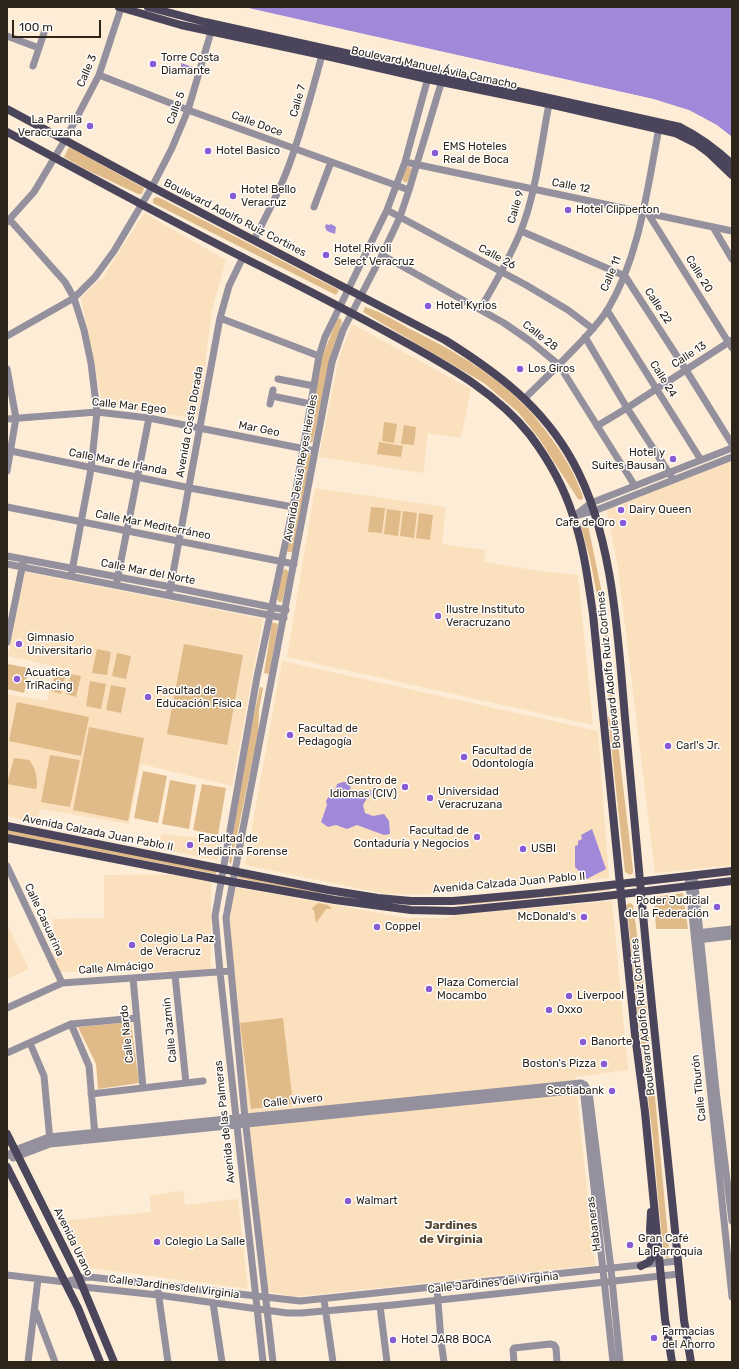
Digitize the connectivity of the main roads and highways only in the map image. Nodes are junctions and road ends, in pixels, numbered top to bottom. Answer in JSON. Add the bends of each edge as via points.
{"nodes":[{"id":1,"x":120,"y":7,"type":"edge"},
{"id":2,"x":148,"y":7,"type":"edge"},
{"id":3,"x":428,"y":76,"type":"junction"},
{"id":4,"x":443,"y":79,"type":"junction"},
{"id":5,"x":7,"y":109,"type":"edge"},
{"id":6,"x":7,"y":132,"type":"edge"},
{"id":7,"x":732,"y":164,"type":"edge"},
{"id":8,"x":732,"y":175,"type":"edge"},
{"id":9,"x":7,"y":826,"type":"edge"},
{"id":10,"x":7,"y":838,"type":"edge"},
{"id":11,"x":732,"y":871,"type":"edge"},
{"id":12,"x":732,"y":881,"type":"edge"},
{"id":13,"x":640,"y":882,"type":"junction"},
{"id":14,"x":620,"y":884,"type":"junction"},
{"id":15,"x":328,"y":890,"type":"junction"},
{"id":16,"x":641,"y":892,"type":"junction"},
{"id":17,"x":621,"y":894,"type":"junction"},
{"id":18,"x":327,"y":899,"type":"junction"},
{"id":19,"x":453,"y":901,"type":"junction"},
{"id":20,"x":454,"y":910,"type":"junction"},
{"id":21,"x":7,"y":1134,"type":"edge"},
{"id":22,"x":7,"y":1167,"type":"edge"},
{"id":23,"x":653,"y":1185,"type":"junction"},
{"id":24,"x":50,"y":1220,"type":"junction"},
{"id":25,"x":36,"y":1227,"type":"junction"},
{"id":26,"x":641,"y":1266,"type":"road end"},
{"id":27,"x":100,"y":1362,"type":"edge"},
{"id":28,"x":114,"y":1362,"type":"edge"},
{"id":29,"x":672,"y":1362,"type":"edge"},
{"id":30,"x":691,"y":1362,"type":"edge"}],
"edges":[{"from":1,"to":3,"type":"main road","name":"Boulevard Manuel Ávila Camacho","via":[[211,32]]},
{"from":2,"to":3,"type":"main road","name":"Boulevard Manuel Ávila Camacho"},
{"from":3,"to":4,"type":"main road","name":"Boulevard Manuel Ávila Camacho"},
{"from":4,"to":7,"type":"main road","name":"Boulevard Manuel Ávila Camacho","via":[[680,127],[718,150]]},
{"from":4,"to":8,"type":"main road","name":"Boulevard Manuel Ávila Camacho","via":[[675,133],[697,144]]},
{"from":5,"to":13,"type":"main road","name":"Boulevard Adolfo Ruiz Cortines","via":[[446,340],[497,374],[525,398],[548,425],[576,467],[593,507],[606,560],[617,628]]},
{"from":6,"to":14,"type":"main road","name":"Boulevard Adolfo Ruiz Cortines","via":[[340,306],[457,372],[508,411],[529,434],[564,491],[574,516],[585,565],[593,614]]},
{"from":9,"to":15,"type":"main road","name":"Avenida Calzada Juan Pablo II"},
{"from":10,"to":18,"type":"main road","name":"Avenida Calzada Juan Pablo II"},
{"from":11,"to":13,"type":"main road","name":"Avenida Calzada Juan Pablo II"},
{"from":12,"to":16,"type":"main road","name":"Avenida Calzada Juan Pablo II"},
{"from":13,"to":14,"type":"main road","name":"Avenida Calzada Juan Pablo II"},
{"from":13,"to":16,"type":"main road","name":"Boulevard Adolfo Ruiz Cortines"},
{"from":14,"to":17,"type":"main road","name":"Boulevard Adolfo Ruiz Cortines"},
{"from":14,"to":19,"type":"main road","name":"Avenida Calzada Juan Pablo II"},
{"from":15,"to":18,"type":"main road"},
{"from":15,"to":19,"type":"main road","name":"Avenida Calzada Juan Pablo II","via":[[404,901]]},
{"from":16,"to":17,"type":"main road","name":"Avenida Calzada Juan Pablo II"},
{"from":16,"to":30,"type":"main road","name":"Boulevard Adolfo Ruiz Cortines","via":[[684,1320]]},
{"from":17,"to":20,"type":"main road","name":"Avenida Calzada Juan Pablo II"},
{"from":17,"to":23,"type":"main road","name":"Boulevard Adolfo Ruiz Cortines"},
{"from":18,"to":20,"type":"main road","name":"Avenida Calzada Juan Pablo II","via":[[411,910]]},
{"from":19,"to":20,"type":"main road"},
{"from":21,"to":24,"type":"main road","name":"Avenida Urano"},
{"from":22,"to":25,"type":"main road"},
{"from":23,"to":26,"type":"main road","via":[[650,1230],[652,1254],[649,1262]]},
{"from":23,"to":29,"type":"main road","name":"Boulevard Adolfo Ruiz Cortines","via":[[665,1319]]},
{"from":24,"to":25,"type":"main road"},
{"from":24,"to":28,"type":"main road","name":"Avenida Urano","via":[[79,1278]]},
{"from":25,"to":27,"type":"main road","via":[[78,1308]]}]}
